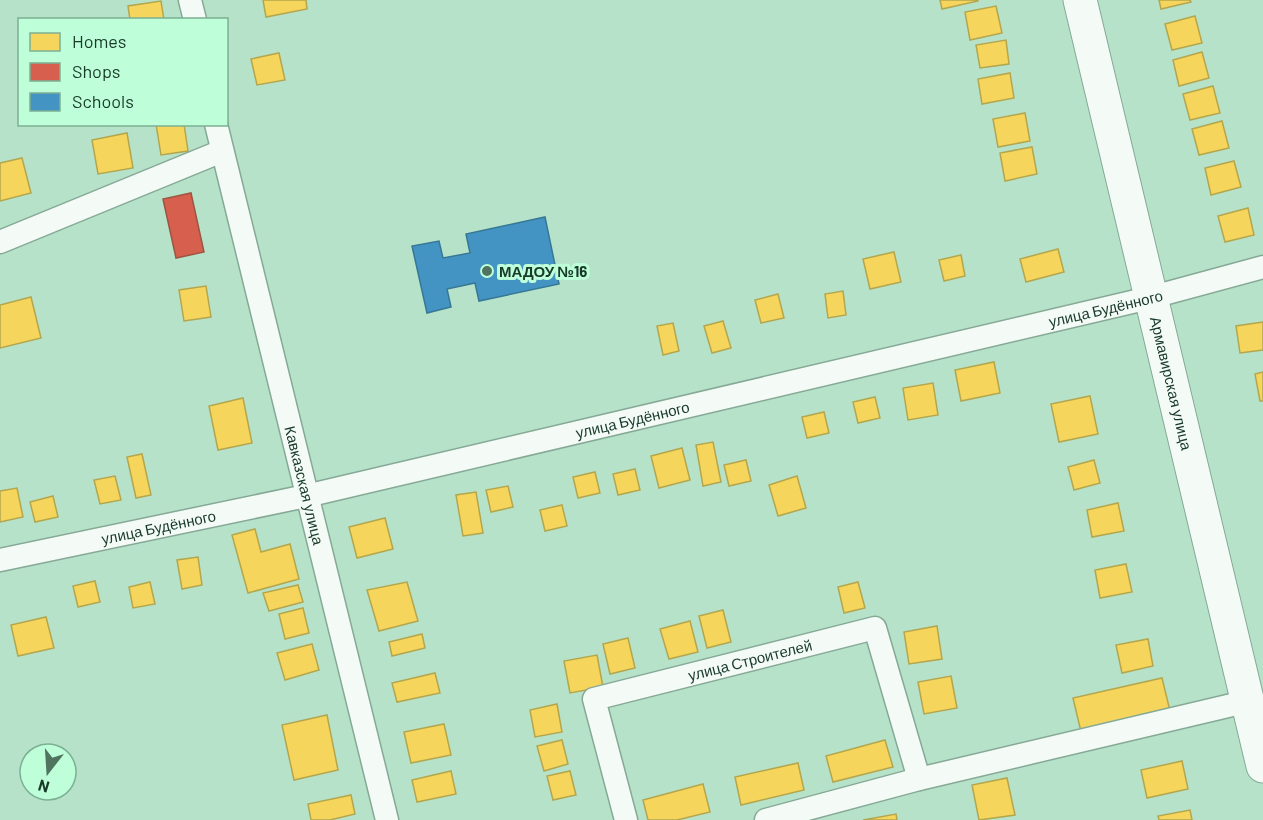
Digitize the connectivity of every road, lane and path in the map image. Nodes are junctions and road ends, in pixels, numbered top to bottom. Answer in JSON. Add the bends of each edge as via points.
{"nodes":[{"id":1,"x":190,"y":0,"type":"edge"},
{"id":2,"x":1080,"y":0,"type":"edge"},
{"id":3,"x":194,"y":18,"type":"edge"},
{"id":4,"x":216,"y":126,"type":"edge"},
{"id":5,"x":222,"y":151,"type":"junction"},
{"id":6,"x":0,"y":242,"type":"edge"},
{"id":7,"x":1263,"y":267,"type":"edge"},
{"id":8,"x":1149,"y":298,"type":"junction"},
{"id":9,"x":306,"y":496,"type":"junction"},
{"id":10,"x":0,"y":560,"type":"edge"},
{"id":11,"x":1249,"y":701,"type":"junction"},
{"id":12,"x":1263,"y":766,"type":"edge"},
{"id":13,"x":919,"y":779,"type":"junction"},
{"id":14,"x":387,"y":820,"type":"edge"},
{"id":15,"x":626,"y":820,"type":"edge"},
{"id":16,"x":766,"y":820,"type":"edge"}],
"edges":[{"from":1,"to":3,"type":"street"},
{"from":2,"to":8,"type":"main road","name":"Армавирская улица"},
{"from":4,"to":5,"type":"street","name":"Кавказская улица"},
{"from":5,"to":6,"type":"street"},
{"from":5,"to":9,"type":"street","name":"Кавказская улица"},
{"from":7,"to":8,"type":"street","name":"улица Будённого"},
{"from":8,"to":9,"type":"street","name":"улица Будённого"},
{"from":8,"to":11,"type":"main road","name":"Армавирская улица"},
{"from":9,"to":10,"type":"street","name":"улица Будённого"},
{"from":9,"to":14,"type":"street","name":"Кавказская улица"},
{"from":11,"to":12,"type":"main road","name":"Армавирская улица"},
{"from":11,"to":13,"type":"street"},
{"from":13,"to":15,"type":"street","name":"улица Строителей","via":[[876,628],[594,699]]},
{"from":13,"to":16,"type":"street"}]}
